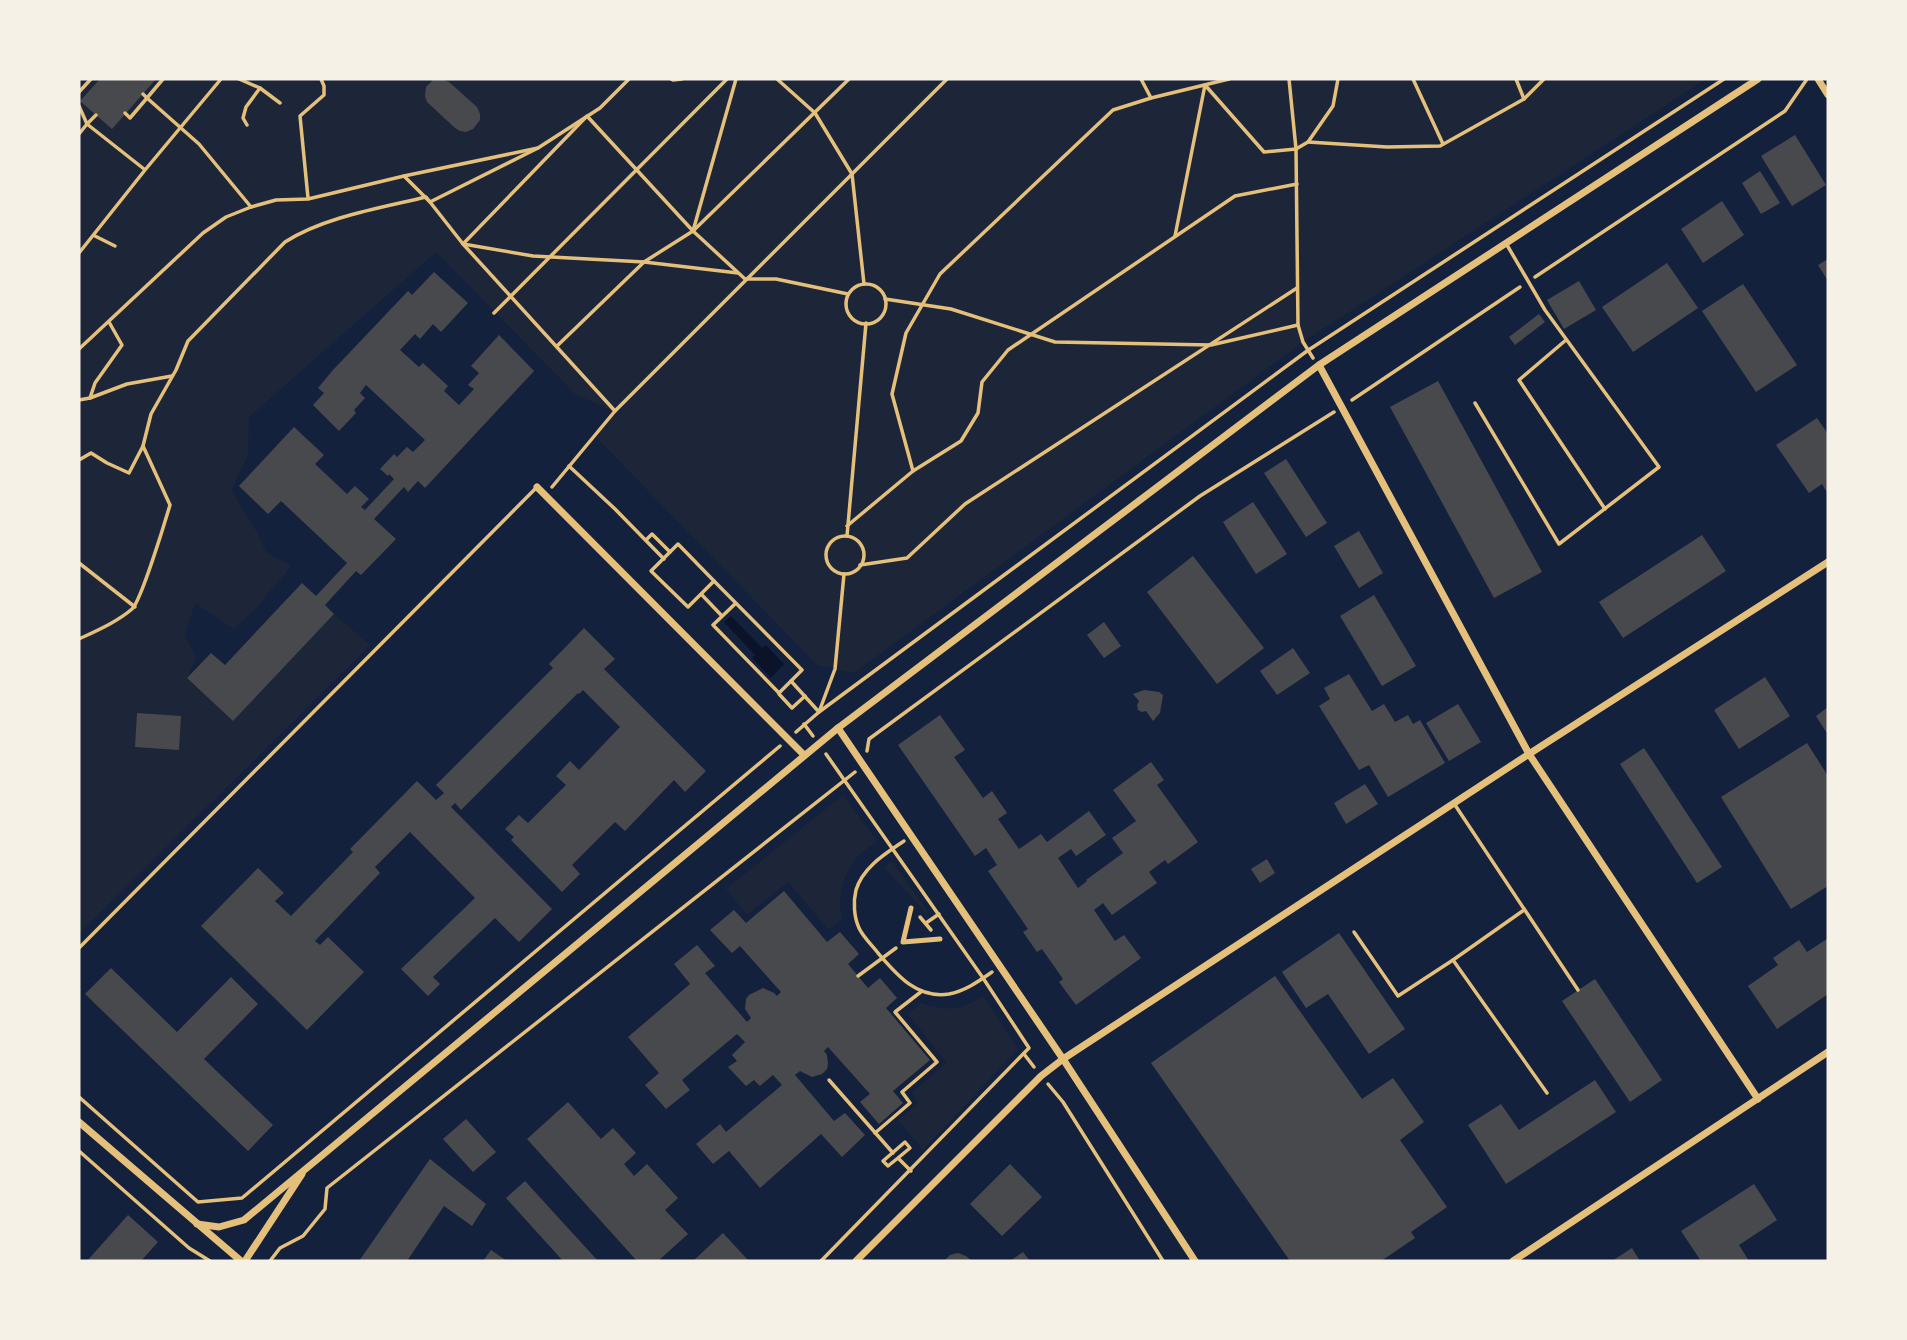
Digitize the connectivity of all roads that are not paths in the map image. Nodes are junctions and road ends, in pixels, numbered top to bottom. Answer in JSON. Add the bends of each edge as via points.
{"nodes":[{"id":1,"x":1758,"y":79,"type":"edge"},
{"id":2,"x":1818,"y":79,"type":"edge"},
{"id":3,"x":1828,"y":95,"type":"edge"},
{"id":4,"x":1506,"y":243,"type":"junction"},
{"id":5,"x":1566,"y":340,"type":"junction"},
{"id":6,"x":1319,"y":365,"type":"junction"},
{"id":7,"x":1475,"y":403,"type":"dead end"},
{"id":8,"x":537,"y":487,"type":"joint"},
{"id":9,"x":1605,"y":509,"type":"junction"},
{"id":10,"x":1828,"y":562,"type":"edge"},
{"id":11,"x":838,"y":728,"type":"junction"},
{"id":12,"x":1530,"y":754,"type":"junction"},
{"id":13,"x":804,"y":755,"type":"junction"},
{"id":14,"x":1454,"y":803,"type":"junction"},
{"id":15,"x":911,"y":908,"type":"dead end"},
{"id":16,"x":1524,"y":910,"type":"junction"},
{"id":17,"x":1354,"y":932,"type":"dead end"},
{"id":18,"x":940,"y":939,"type":"dead end"},
{"id":19,"x":79,"y":948,"type":"edge"},
{"id":20,"x":1453,"y":960,"type":"junction"},
{"id":21,"x":1578,"y":990,"type":"dead end"},
{"id":22,"x":1828,"y":1052,"type":"edge"},
{"id":23,"x":1063,"y":1059,"type":"junction"},
{"id":24,"x":1546,"y":1093,"type":"dead end"},
{"id":25,"x":1758,"y":1099,"type":"junction"},
{"id":26,"x":79,"y":1122,"type":"edge"},
{"id":27,"x":307,"y":1167,"type":"junction"},
{"id":28,"x":197,"y":1224,"type":"junction"},
{"id":29,"x":243,"y":1261,"type":"edge"},
{"id":30,"x":856,"y":1261,"type":"edge"},
{"id":31,"x":1195,"y":1261,"type":"edge"},
{"id":32,"x":1513,"y":1261,"type":"edge"}],
"edges":[{"from":1,"to":4,"type":"street"},
{"from":2,"to":3,"type":"street"},
{"from":4,"to":5,"type":"lane"},
{"from":4,"to":6,"type":"street"},
{"from":5,"to":9,"type":"lane","via":[[1519,380]]},
{"from":5,"to":9,"type":"lane","via":[[1659,467]]},
{"from":6,"to":11,"type":"street"},
{"from":6,"to":12,"type":"street"},
{"from":7,"to":9,"type":"lane","via":[[1559,544]]},
{"from":8,"to":13,"type":"street"},
{"from":8,"to":19,"type":"lane"},
{"from":10,"to":12,"type":"street"},
{"from":11,"to":13,"type":"street"},
{"from":11,"to":23,"type":"street"},
{"from":12,"to":14,"type":"street"},
{"from":12,"to":25,"type":"street"},
{"from":13,"to":27,"type":"street"},
{"from":14,"to":16,"type":"lane"},
{"from":14,"to":23,"type":"street"},
{"from":15,"to":18,"type":"street","via":[[903,942]]},
{"from":16,"to":20,"type":"lane"},
{"from":16,"to":21,"type":"lane"},
{"from":17,"to":20,"type":"lane","via":[[1398,996]]},
{"from":20,"to":24,"type":"lane"},
{"from":22,"to":25,"type":"street"},
{"from":23,"to":30,"type":"street"},
{"from":23,"to":31,"type":"street"},
{"from":25,"to":32,"type":"street"},
{"from":26,"to":28,"type":"street"},
{"from":27,"to":28,"type":"street","via":[[244,1220],[219,1227]]},
{"from":27,"to":29,"type":"street"},
{"from":28,"to":29,"type":"street"}]}
